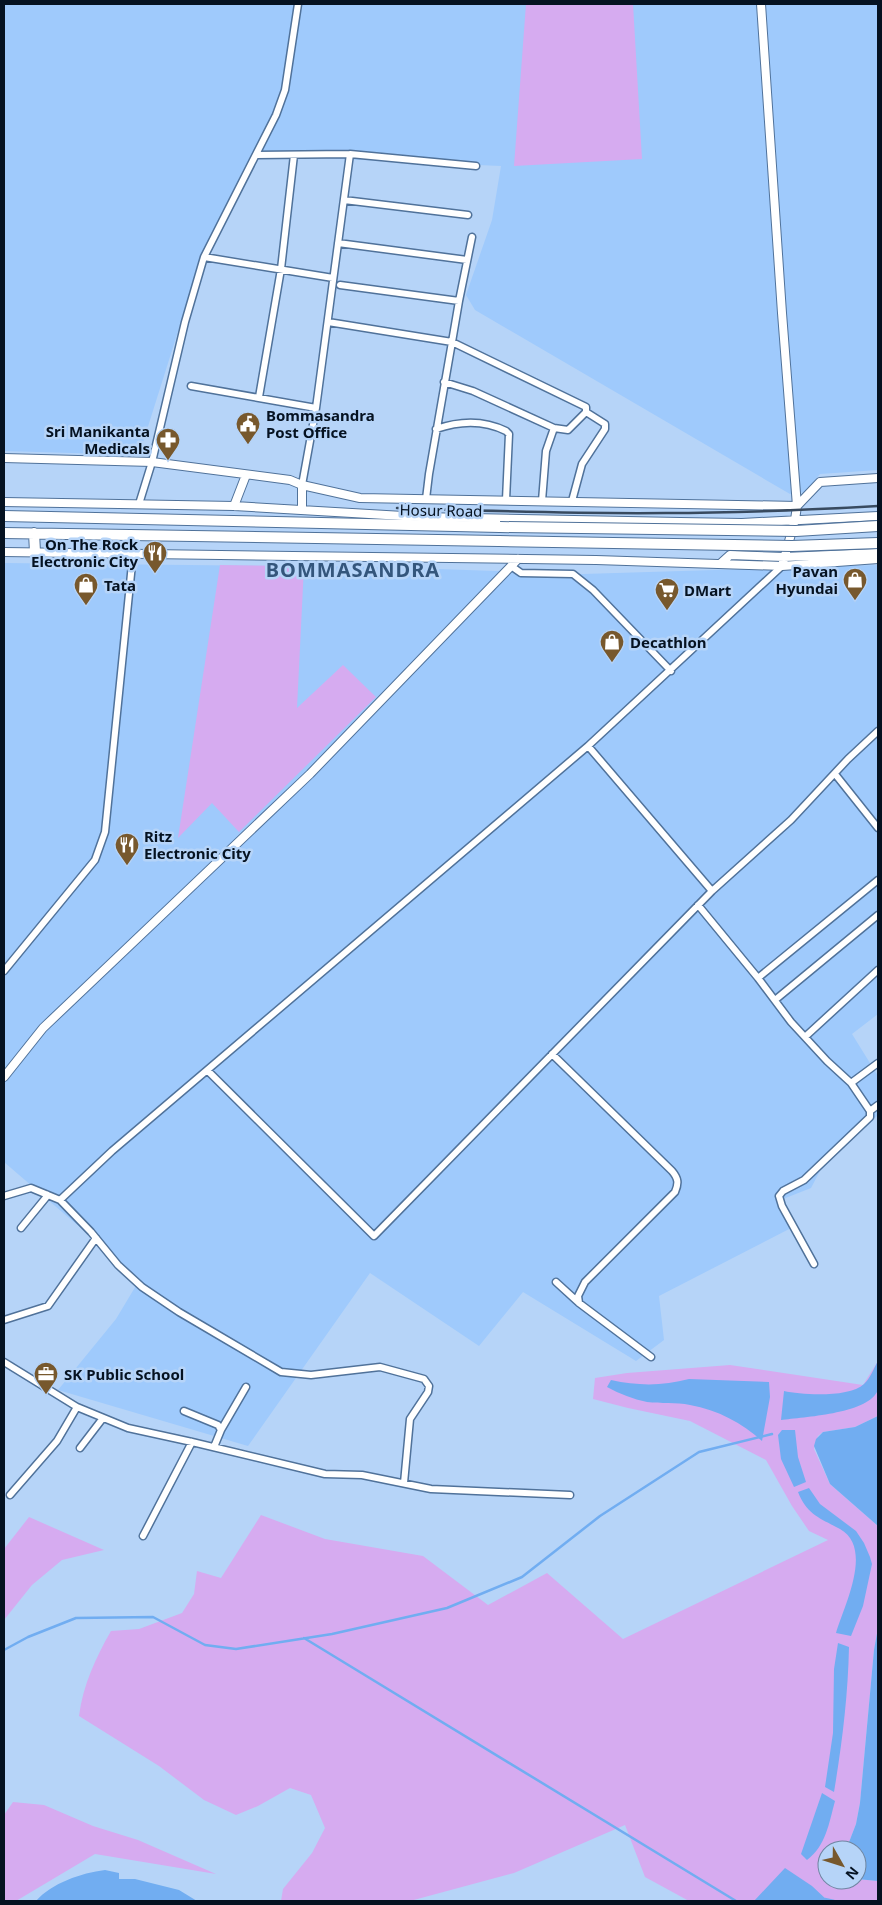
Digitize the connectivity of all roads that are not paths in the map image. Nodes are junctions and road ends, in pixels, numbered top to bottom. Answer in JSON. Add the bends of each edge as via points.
{"nodes":[{"id":1,"x":298,"y":4,"type":"edge"},
{"id":2,"x":761,"y":4,"type":"edge"},
{"id":3,"x":350,"y":154,"type":"junction"},
{"id":4,"x":256,"y":155,"type":"junction"},
{"id":5,"x":294,"y":155,"type":"junction"},
{"id":6,"x":476,"y":166,"type":"dead end"},
{"id":7,"x":344,"y":200,"type":"junction"},
{"id":8,"x":468,"y":214,"type":"dead end"},
{"id":9,"x":472,"y":237,"type":"dead end"},
{"id":10,"x":338,"y":243,"type":"junction"},
{"id":11,"x":204,"y":257,"type":"junction"},
{"id":12,"x":467,"y":260,"type":"junction"},
{"id":13,"x":281,"y":269,"type":"junction"},
{"id":14,"x":333,"y":278,"type":"junction"},
{"id":15,"x":340,"y":285,"type":"dead end"},
{"id":16,"x":459,"y":301,"type":"junction"},
{"id":17,"x":328,"y":322,"type":"junction"},
{"id":18,"x":452,"y":342,"type":"junction"},
{"id":19,"x":444,"y":382,"type":"junction"},
{"id":20,"x":191,"y":386,"type":"dead end"},
{"id":21,"x":260,"y":398,"type":"junction"},
{"id":22,"x":316,"y":408,"type":"junction"},
{"id":23,"x":586,"y":412,"type":"junction"},
{"id":24,"x":554,"y":428,"type":"junction"},
{"id":25,"x":436,"y":430,"type":"junction"},
{"id":26,"x":4,"y":458,"type":"edge"},
{"id":27,"x":152,"y":462,"type":"junction"},
{"id":28,"x":246,"y":475,"type":"junction"},
{"id":29,"x":878,"y":478,"type":"edge"},
{"id":30,"x":302,"y":485,"type":"junction"},
{"id":31,"x":360,"y":498,"type":"junction"},
{"id":32,"x":426,"y":499,"type":"junction"},
{"id":33,"x":506,"y":500,"type":"junction"},
{"id":34,"x":542,"y":501,"type":"junction"},
{"id":35,"x":572,"y":501,"type":"junction"},
{"id":36,"x":4,"y":502,"type":"edge"},
{"id":37,"x":139,"y":504,"type":"junction"},
{"id":38,"x":234,"y":506,"type":"junction"},
{"id":39,"x":797,"y":506,"type":"junction"},
{"id":40,"x":302,"y":509,"type":"junction"},
{"id":41,"x":359,"y":513,"type":"junction"},
{"id":42,"x":4,"y":516,"type":"edge"},
{"id":43,"x":878,"y":516,"type":"edge"},
{"id":44,"x":795,"y":520,"type":"junction"},
{"id":45,"x":742,"y":523,"type":"junction"},
{"id":46,"x":878,"y":526,"type":"edge"},
{"id":47,"x":4,"y":533,"type":"edge"},
{"id":48,"x":34,"y":533,"type":"junction"},
{"id":49,"x":878,"y":543,"type":"edge"},
{"id":50,"x":4,"y":552,"type":"edge"},
{"id":51,"x":35,"y":552,"type":"junction"},
{"id":52,"x":878,"y":553,"type":"edge"},
{"id":53,"x":133,"y":554,"type":"junction"},
{"id":54,"x":739,"y":556,"type":"junction"},
{"id":55,"x":518,"y":558,"type":"junction"},
{"id":56,"x":878,"y":559,"type":"edge"},
{"id":57,"x":783,"y":562,"type":"junction"},
{"id":58,"x":720,"y":564,"type":"junction"},
{"id":59,"x":511,"y":566,"type":"junction"},
{"id":60,"x":671,"y":670,"type":"junction"},
{"id":61,"x":878,"y":731,"type":"edge"},
{"id":62,"x":588,"y":746,"type":"junction"},
{"id":63,"x":834,"y":774,"type":"junction"},
{"id":64,"x":878,"y":828,"type":"edge"},
{"id":65,"x":878,"y":880,"type":"edge"},
{"id":66,"x":712,"y":891,"type":"junction"},
{"id":67,"x":698,"y":905,"type":"junction"},
{"id":68,"x":878,"y":916,"type":"edge"},
{"id":69,"x":878,"y":970,"type":"edge"},
{"id":70,"x":4,"y":971,"type":"edge"},
{"id":71,"x":758,"y":978,"type":"junction"},
{"id":72,"x":775,"y":1000,"type":"junction"},
{"id":73,"x":806,"y":1036,"type":"junction"},
{"id":74,"x":552,"y":1054,"type":"junction"},
{"id":75,"x":878,"y":1063,"type":"edge"},
{"id":76,"x":208,"y":1071,"type":"junction"},
{"id":77,"x":4,"y":1078,"type":"edge"},
{"id":78,"x":851,"y":1083,"type":"junction"},
{"id":79,"x":878,"y":1105,"type":"edge"},
{"id":80,"x":870,"y":1111,"type":"junction"},
{"id":81,"x":4,"y":1196,"type":"edge"},
{"id":82,"x":48,"y":1196,"type":"junction"},
{"id":83,"x":60,"y":1200,"type":"junction"},
{"id":84,"x":21,"y":1228,"type":"dead end"},
{"id":85,"x":96,"y":1238,"type":"junction"},
{"id":86,"x":814,"y":1264,"type":"dead end"},
{"id":87,"x":556,"y":1282,"type":"dead end"},
{"id":88,"x":579,"y":1303,"type":"junction"},
{"id":89,"x":4,"y":1320,"type":"edge"},
{"id":90,"x":651,"y":1357,"type":"dead end"},
{"id":91,"x":4,"y":1362,"type":"edge"},
{"id":92,"x":246,"y":1387,"type":"dead end"},
{"id":93,"x":77,"y":1407,"type":"junction"},
{"id":94,"x":184,"y":1411,"type":"dead end"},
{"id":95,"x":103,"y":1418,"type":"junction"},
{"id":96,"x":221,"y":1430,"type":"junction"},
{"id":97,"x":192,"y":1442,"type":"junction"},
{"id":98,"x":214,"y":1447,"type":"junction"},
{"id":99,"x":80,"y":1448,"type":"dead end"},
{"id":100,"x":404,"y":1483,"type":"junction"},
{"id":101,"x":10,"y":1495,"type":"dead end"},
{"id":102,"x":570,"y":1495,"type":"dead end"},
{"id":103,"x":144,"y":1536,"type":"dead end"}],
"edges":[{"from":1,"to":4,"type":"street","via":[[285,90]]},
{"from":2,"to":39,"type":"street"},
{"from":3,"to":5,"type":"street"},
{"from":3,"to":6,"type":"street"},
{"from":3,"to":7,"type":"street"},
{"from":4,"to":5,"type":"street"},
{"from":4,"to":11,"type":"street"},
{"from":5,"to":13,"type":"street"},
{"from":7,"to":8,"type":"street"},
{"from":7,"to":10,"type":"street"},
{"from":9,"to":12,"type":"street"},
{"from":10,"to":12,"type":"street"},
{"from":10,"to":14,"type":"street"},
{"from":11,"to":13,"type":"street"},
{"from":11,"to":27,"type":"street"},
{"from":12,"to":16,"type":"street"},
{"from":13,"to":14,"type":"street"},
{"from":13,"to":21,"type":"street"},
{"from":14,"to":17,"type":"street"},
{"from":15,"to":16,"type":"street"},
{"from":16,"to":18,"type":"street"},
{"from":17,"to":18,"type":"street"},
{"from":17,"to":22,"type":"street"},
{"from":18,"to":19,"type":"street"},
{"from":18,"to":23,"type":"street","via":[[586,407]]},
{"from":19,"to":24,"type":"street"},
{"from":19,"to":25,"type":"street"},
{"from":20,"to":21,"type":"street"},
{"from":21,"to":22,"type":"street"},
{"from":22,"to":30,"type":"street"},
{"from":23,"to":24,"type":"street","via":[[568,430]]},
{"from":23,"to":35,"type":"street","via":[[605,424],[605,429],[582,464]]},
{"from":24,"to":34,"type":"street","via":[[546,450]]},
{"from":25,"to":32,"type":"street"},
{"from":25,"to":33,"type":"street","via":[[480,422],[506,431],[509,434]]},
{"from":26,"to":27,"type":"street"},
{"from":27,"to":28,"type":"street"},
{"from":27,"to":37,"type":"street"},
{"from":28,"to":30,"type":"street","via":[[290,480]]},
{"from":28,"to":38,"type":"street"},
{"from":29,"to":39,"type":"street","via":[[820,482]]},
{"from":30,"to":31,"type":"street"},
{"from":30,"to":40,"type":"street"},
{"from":31,"to":32,"type":"street"},
{"from":31,"to":41,"type":"street"},
{"from":32,"to":33,"type":"street"},
{"from":33,"to":34,"type":"street"},
{"from":34,"to":35,"type":"street"},
{"from":35,"to":39,"type":"street"},
{"from":36,"to":37,"type":"street"},
{"from":37,"to":38,"type":"street"},
{"from":38,"to":40,"type":"street"},
{"from":39,"to":44,"type":"street"},
{"from":40,"to":41,"type":"street"},
{"from":41,"to":45,"type":"street"},
{"from":42,"to":46,"type":"highway","name":"Hosur Road","bridge":true,"via":[[796,531]]},
{"from":43,"to":44,"type":"street"},
{"from":44,"to":45,"type":"street"},
{"from":44,"to":57,"type":"street"},
{"from":45,"to":54,"type":"street"},
{"from":47,"to":48,"type":"highway","name":"Hosur Road"},
{"from":48,"to":49,"type":"highway","name":"Hosur Road","bridge":true,"via":[[792,546]]},
{"from":48,"to":51,"type":"highway"},
{"from":50,"to":51,"type":"street"},
{"from":51,"to":53,"type":"street"},
{"from":52,"to":57,"type":"street"},
{"from":53,"to":55,"type":"street"},
{"from":53,"to":70,"type":"street","via":[[105,832],[95,860]]},
{"from":54,"to":57,"type":"street"},
{"from":54,"to":58,"type":"street","via":[[730,555]]},
{"from":55,"to":58,"type":"street"},
{"from":55,"to":59,"type":"street"},
{"from":56,"to":57,"type":"street"},
{"from":57,"to":58,"type":"street"},
{"from":57,"to":60,"type":"street"},
{"from":59,"to":60,"type":"street","via":[[521,573],[573,574],[593,590]]},
{"from":59,"to":77,"type":"street","via":[[310,774],[43,1028]]},
{"from":60,"to":62,"type":"street"},
{"from":61,"to":63,"type":"street"},
{"from":62,"to":66,"type":"street"},
{"from":62,"to":76,"type":"street"},
{"from":63,"to":64,"type":"street"},
{"from":63,"to":66,"type":"street","via":[[791,820]]},
{"from":65,"to":71,"type":"street"},
{"from":66,"to":67,"type":"street"},
{"from":67,"to":71,"type":"street"},
{"from":67,"to":74,"type":"street"},
{"from":68,"to":72,"type":"street"},
{"from":69,"to":73,"type":"street"},
{"from":71,"to":72,"type":"street"},
{"from":72,"to":73,"type":"street"},
{"from":73,"to":78,"type":"street"},
{"from":74,"to":76,"type":"street","via":[[374,1236]]},
{"from":74,"to":88,"type":"street","via":[[672,1171],[678,1184],[674,1192],[585,1282],[578,1296]]},
{"from":75,"to":78,"type":"street"},
{"from":76,"to":83,"type":"street","via":[[112,1151]]},
{"from":78,"to":80,"type":"street"},
{"from":79,"to":80,"type":"street"},
{"from":80,"to":86,"type":"street","via":[[870,1117],[804,1180],[779,1196]]},
{"from":81,"to":82,"type":"street","via":[[31,1188]]},
{"from":82,"to":83,"type":"street"},
{"from":82,"to":84,"type":"street"},
{"from":83,"to":85,"type":"street"},
{"from":85,"to":89,"type":"street","via":[[48,1306]]},
{"from":85,"to":100,"type":"street","via":[[142,1287],[281,1372],[311,1375],[380,1367],[424,1379],[428,1392],[410,1419]]},
{"from":87,"to":88,"type":"street"},
{"from":88,"to":90,"type":"street"},
{"from":91,"to":93,"type":"street"},
{"from":92,"to":96,"type":"street"},
{"from":93,"to":95,"type":"street"},
{"from":93,"to":101,"type":"street","via":[[57,1441]]},
{"from":94,"to":96,"type":"street","via":[[218,1425]]},
{"from":95,"to":97,"type":"street","via":[[128,1428]]},
{"from":95,"to":99,"type":"street"},
{"from":96,"to":98,"type":"street"},
{"from":97,"to":98,"type":"street"},
{"from":97,"to":103,"type":"street"},
{"from":98,"to":100,"type":"street","via":[[325,1474],[362,1475]]},
{"from":100,"to":102,"type":"street","via":[[431,1489]]}]}
